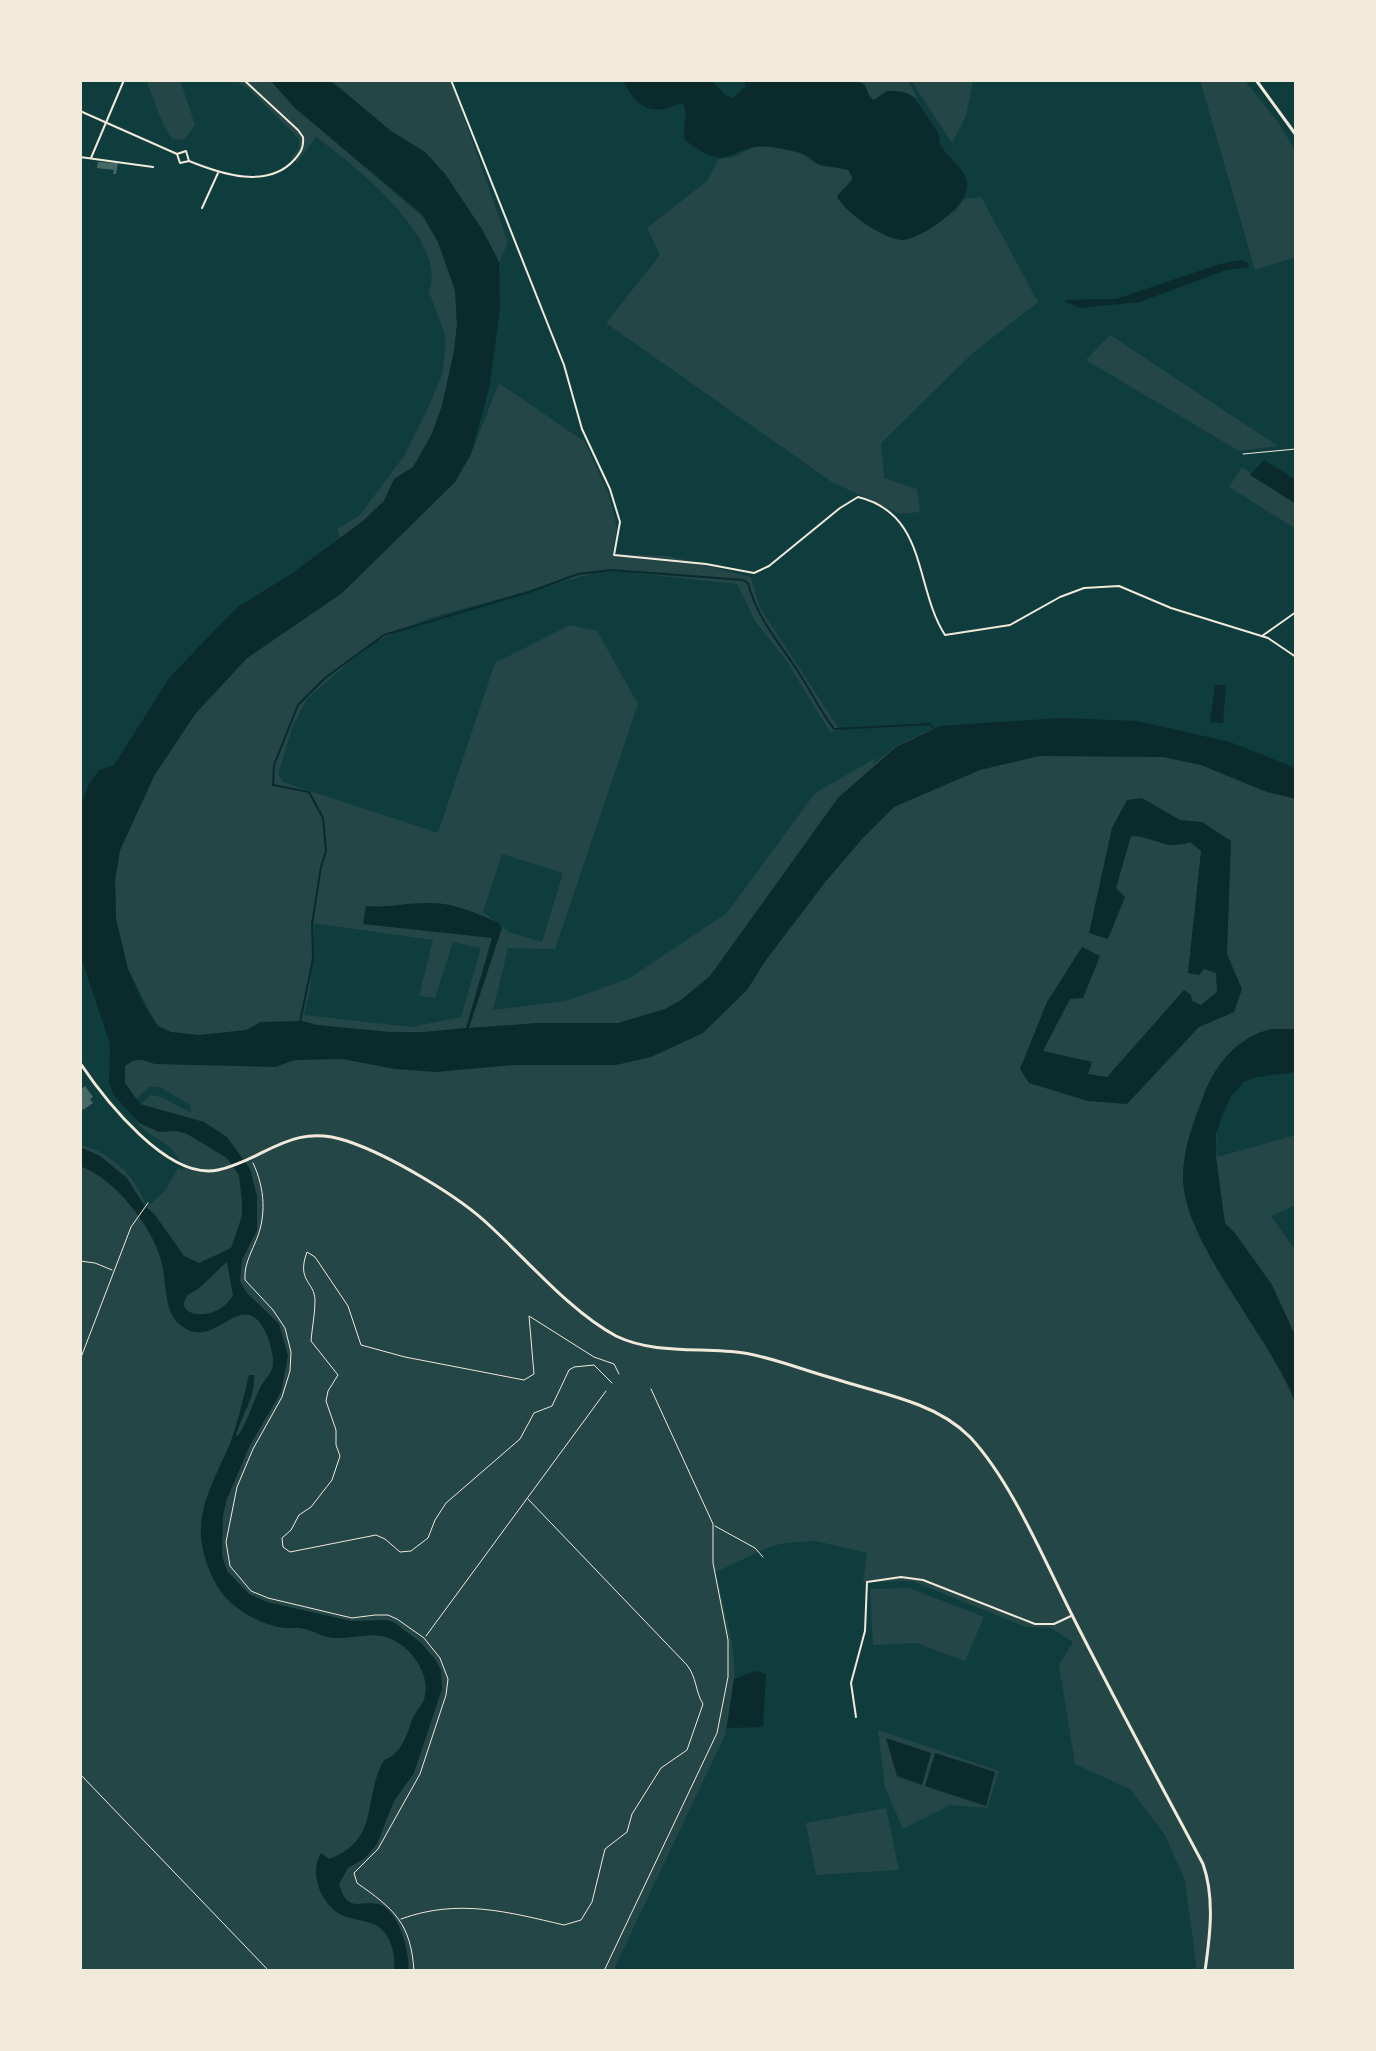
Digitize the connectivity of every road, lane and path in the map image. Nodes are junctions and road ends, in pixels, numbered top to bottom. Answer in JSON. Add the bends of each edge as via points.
{"nodes":[{"id":1,"x":124,"y":80,"type":"edge"},
{"id":2,"x":244,"y":80,"type":"edge"},
{"id":3,"x":451,"y":80,"type":"edge"},
{"id":4,"x":1256,"y":80,"type":"edge"},
{"id":5,"x":80,"y":111,"type":"edge"},
{"id":6,"x":107,"y":122,"type":"junction"},
{"id":7,"x":1296,"y":135,"type":"edge"},
{"id":8,"x":177,"y":154,"type":"junction"},
{"id":9,"x":80,"y":157,"type":"edge"},
{"id":10,"x":91,"y":158,"type":"junction"},
{"id":11,"x":189,"y":161,"type":"junction"},
{"id":12,"x":153,"y":167,"type":"dead end"},
{"id":13,"x":218,"y":173,"type":"junction"},
{"id":14,"x":202,"y":208,"type":"dead end"},
{"id":15,"x":1296,"y":449,"type":"edge"},
{"id":16,"x":1243,"y":454,"type":"dead end"},
{"id":17,"x":1296,"y":612,"type":"edge"},
{"id":18,"x":1262,"y":636,"type":"junction"},
{"id":19,"x":1296,"y":657,"type":"edge"},
{"id":20,"x":80,"y":1063,"type":"edge"},
{"id":21,"x":252,"y":1161,"type":"dead end"},
{"id":22,"x":148,"y":1203,"type":"dead end"},
{"id":23,"x":80,"y":1261,"type":"edge"},
{"id":24,"x":114,"y":1272,"type":"junction"},
{"id":25,"x":80,"y":1360,"type":"edge"},
{"id":26,"x":619,"y":1374,"type":"dead end"},
{"id":27,"x":612,"y":1383,"type":"dead end"},
{"id":28,"x":651,"y":1389,"type":"dead end"},
{"id":29,"x":606,"y":1391,"type":"dead end"},
{"id":30,"x":528,"y":1499,"type":"junction"},
{"id":31,"x":713,"y":1524,"type":"junction"},
{"id":32,"x":763,"y":1557,"type":"dead end"},
{"id":33,"x":1072,"y":1615,"type":"junction"},
{"id":34,"x":424,"y":1638,"type":"junction"},
{"id":35,"x":856,"y":1717,"type":"dead end"},
{"id":36,"x":80,"y":1774,"type":"edge"},
{"id":37,"x":400,"y":1920,"type":"junction"},
{"id":38,"x":269,"y":1971,"type":"edge"},
{"id":39,"x":414,"y":1971,"type":"edge"},
{"id":40,"x":604,"y":1971,"type":"edge"},
{"id":41,"x":1205,"y":1971,"type":"edge"}],
"edges":[{"from":1,"to":6,"type":"street"},
{"from":2,"to":13,"type":"street","via":[[298,130],[302,149],[282,172]]},
{"from":3,"to":18,"type":"street","via":[[564,365],[582,429],[610,489],[620,522],[614,555],[754,573],[858,497],[892,515],[909,533],[945,635],[1020,622],[1060,597],[1109,585]]},
{"from":4,"to":7,"type":"main road"},
{"from":5,"to":6,"type":"street"},
{"from":6,"to":8,"type":"street"},
{"from":6,"to":10,"type":"street"},
{"from":8,"to":11,"type":"street","via":[[180,163]]},
{"from":8,"to":11,"type":"street","via":[[186,151]]},
{"from":9,"to":10,"type":"street"},
{"from":10,"to":12,"type":"street"},
{"from":11,"to":13,"type":"street"},
{"from":13,"to":14,"type":"street"},
{"from":15,"to":16,"type":"path"},
{"from":17,"to":18,"type":"street"},
{"from":18,"to":19,"type":"street"},
{"from":20,"to":33,"type":"main road","via":[[114,1108],[173,1162],[189,1170],[218,1170],[293,1139],[348,1141],[452,1196],[593,1320],[629,1342],[759,1356],[944,1417],[984,1454]]},
{"from":21,"to":34,"type":"path","via":[[260,1179],[262,1217],[245,1280],[285,1328],[290,1371],[237,1487],[226,1542],[230,1566],[251,1591],[268,1598],[352,1618],[388,1615]]},
{"from":22,"to":24,"type":"path","via":[[137,1215]]},
{"from":23,"to":24,"type":"path"},
{"from":24,"to":25,"type":"path"},
{"from":26,"to":27,"type":"path","via":[[614,1364],[529,1316],[534,1374],[524,1380],[361,1345],[348,1306],[308,1251],[303,1273],[315,1300],[311,1341],[338,1375],[326,1401],[340,1456],[329,1485],[296,1519],[282,1538],[283,1547],[290,1552],[376,1535],[400,1552],[411,1551],[428,1538],[446,1503],[520,1439],[534,1413],[552,1406],[569,1370],[594,1365]]},
{"from":28,"to":31,"type":"path"},
{"from":29,"to":30,"type":"path"},
{"from":30,"to":34,"type":"path"},
{"from":30,"to":37,"type":"path","via":[[687,1665],[703,1704],[687,1750],[661,1768],[632,1814],[627,1832],[605,1849],[592,1902],[581,1920],[564,1925],[460,1906]]},
{"from":31,"to":32,"type":"path"},
{"from":31,"to":40,"type":"path","via":[[713,1563],[728,1640],[728,1677],[717,1733]]},
{"from":33,"to":35,"type":"street","via":[[1054,1624],[1035,1624],[923,1580],[867,1582],[865,1631],[851,1683]]},
{"from":33,"to":41,"type":"main road","via":[[1203,1864],[1211,1902]]},
{"from":34,"to":37,"type":"path","via":[[448,1679],[442,1709],[403,1807],[378,1849],[354,1873],[357,1883]]},
{"from":36,"to":38,"type":"path"},
{"from":37,"to":39,"type":"path"}]}
